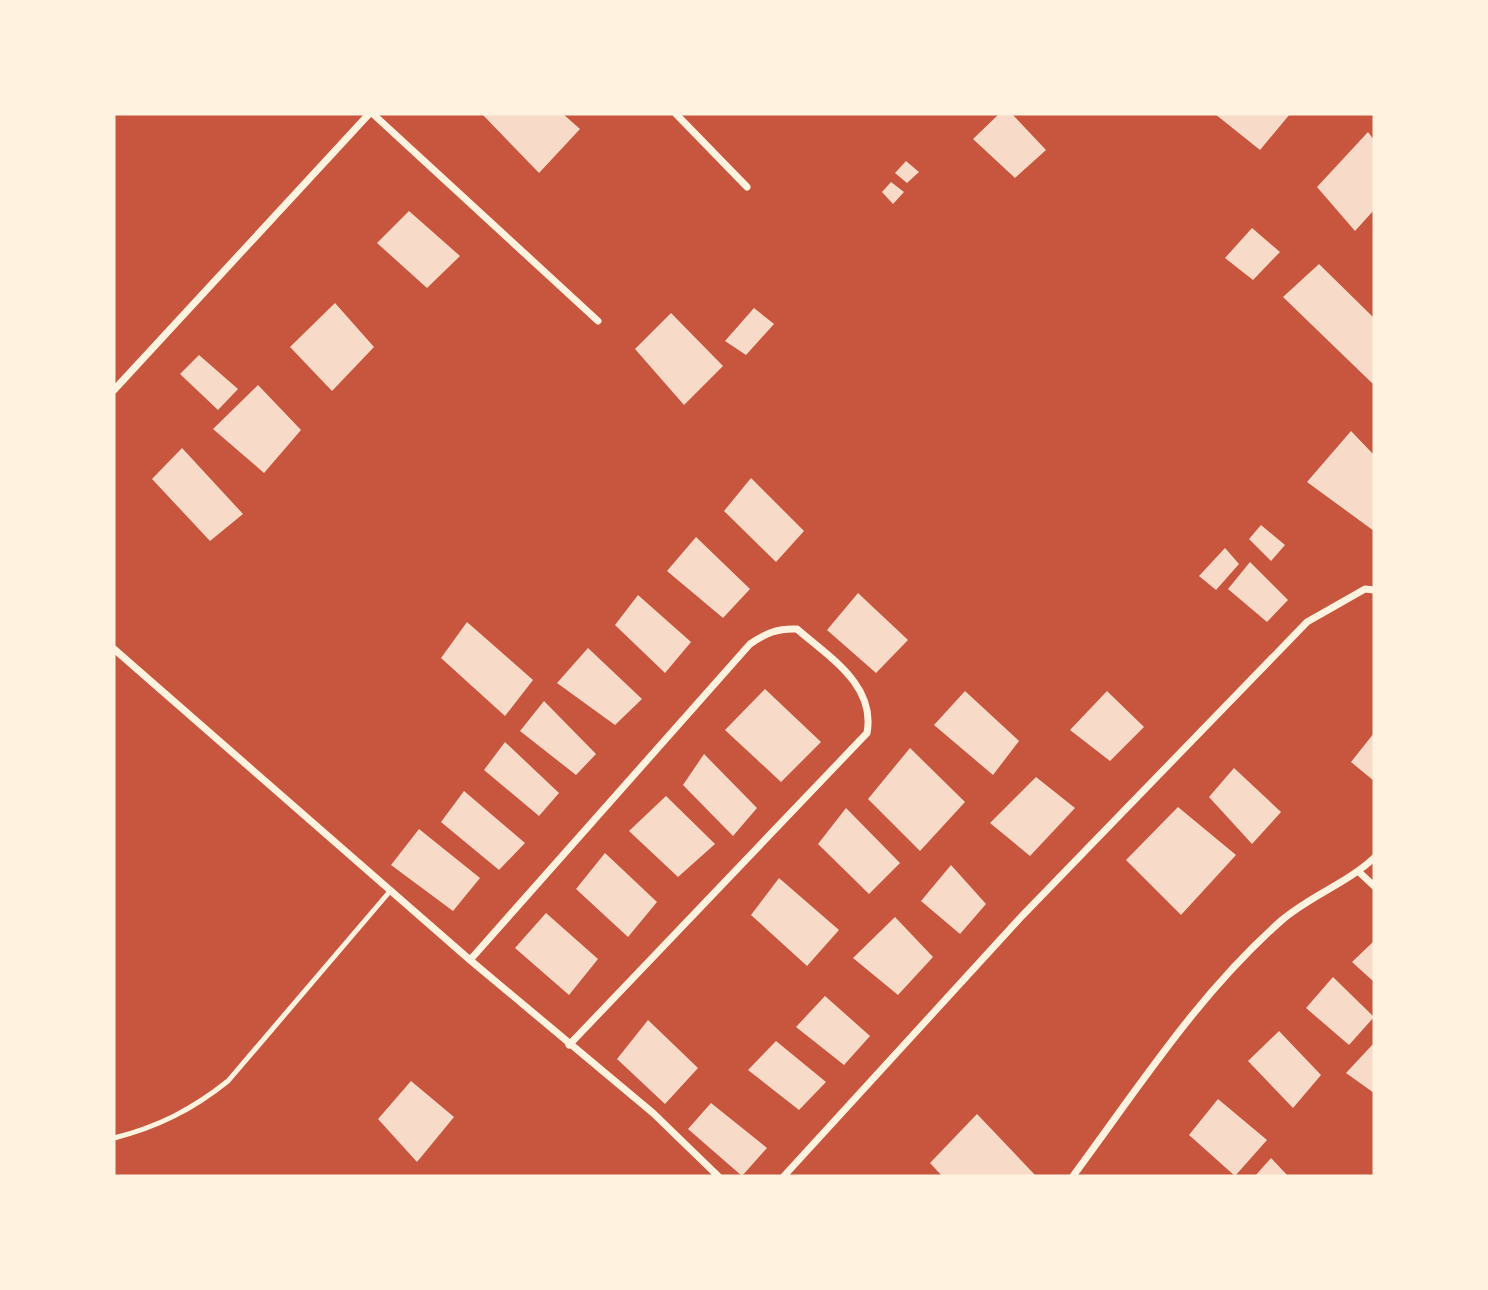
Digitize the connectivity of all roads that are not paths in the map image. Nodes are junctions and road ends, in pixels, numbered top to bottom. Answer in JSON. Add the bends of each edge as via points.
{"nodes":[{"id":1,"x":371,"y":114,"type":"edge"},
{"id":2,"x":676,"y":114,"type":"edge"},
{"id":3,"x":747,"y":187,"type":"dead end"},
{"id":4,"x":598,"y":321,"type":"dead end"},
{"id":5,"x":114,"y":390,"type":"edge"},
{"id":6,"x":1374,"y":590,"type":"edge"},
{"id":7,"x":114,"y":649,"type":"edge"},
{"id":8,"x":1374,"y":858,"type":"edge"},
{"id":9,"x":1359,"y":872,"type":"junction"},
{"id":10,"x":1374,"y":886,"type":"edge"},
{"id":11,"x":391,"y":890,"type":"junction"},
{"id":12,"x":470,"y":960,"type":"junction"},
{"id":13,"x":569,"y":1045,"type":"junction"},
{"id":14,"x":114,"y":1138,"type":"edge"},
{"id":15,"x":718,"y":1176,"type":"edge"},
{"id":16,"x":784,"y":1176,"type":"edge"},
{"id":17,"x":1073,"y":1176,"type":"edge"}],
"edges":[{"from":1,"to":4,"type":"street"},
{"from":1,"to":5,"type":"street"},
{"from":2,"to":3,"type":"street"},
{"from":6,"to":16,"type":"street","via":[[1365,589],[1307,622],[1021,917]]},
{"from":7,"to":11,"type":"street"},
{"from":8,"to":9,"type":"street"},
{"from":9,"to":10,"type":"street"},
{"from":9,"to":17,"type":"street","via":[[1283,919],[1207,995]]},
{"from":11,"to":12,"type":"street"},
{"from":11,"to":14,"type":"lane","via":[[228,1081],[200,1104],[163,1123]]},
{"from":12,"to":13,"type":"street"},
{"from":12,"to":13,"type":"street","via":[[750,644],[782,628],[797,629],[857,683],[868,703],[867,733]]},
{"from":13,"to":15,"type":"street","via":[[653,1113]]}]}
